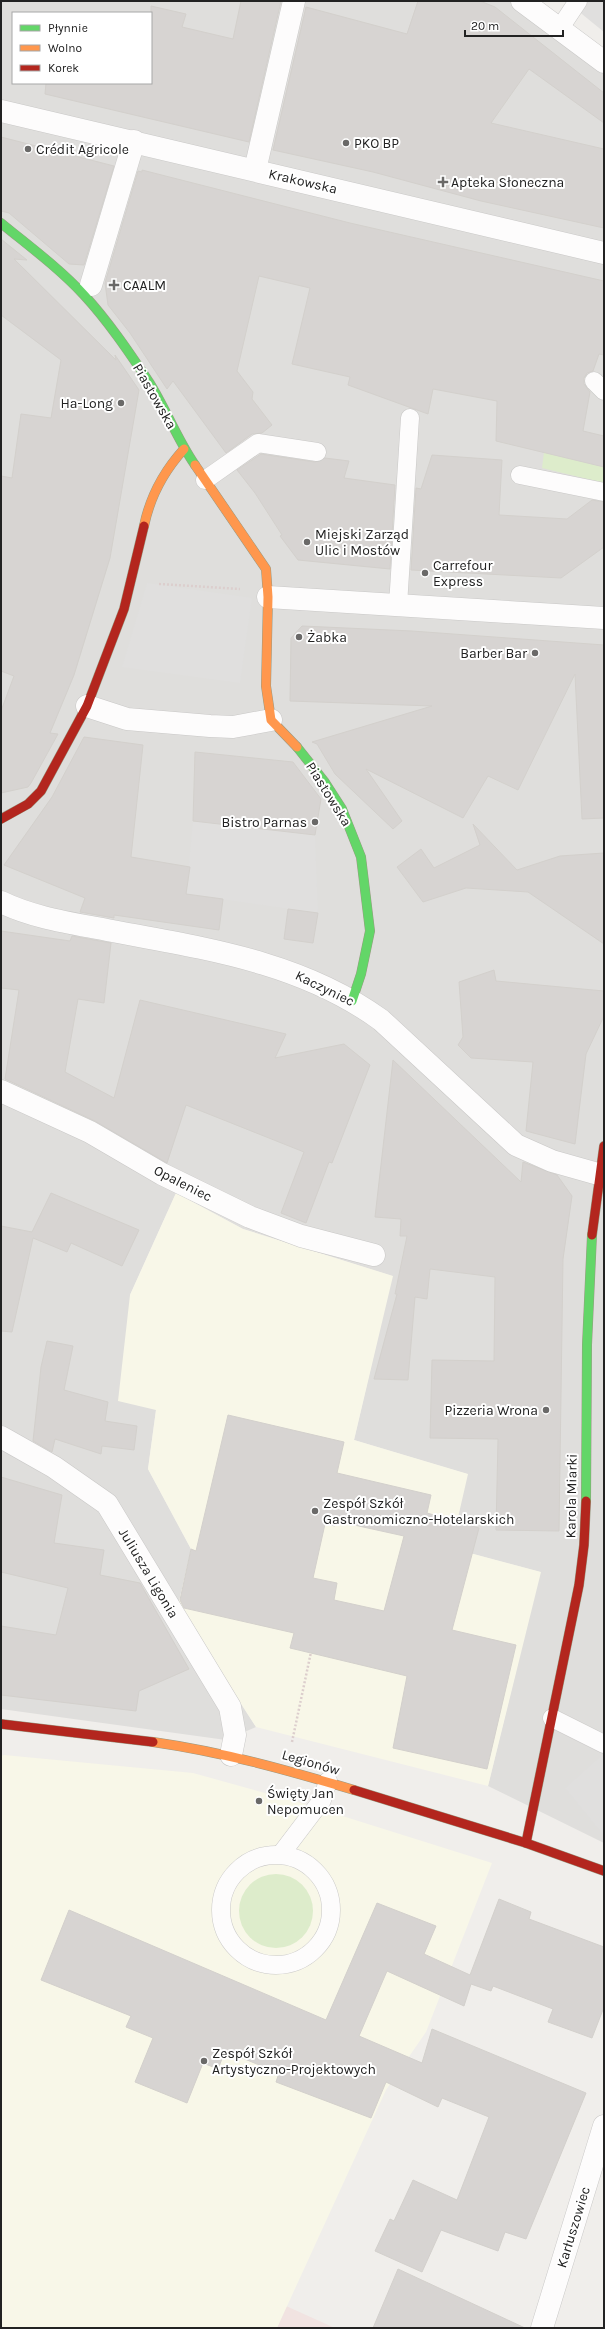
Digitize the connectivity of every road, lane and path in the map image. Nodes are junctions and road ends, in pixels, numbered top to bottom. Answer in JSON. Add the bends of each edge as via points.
{"nodes":[{"id":1,"x":294,"y":1,"type":"edge"},
{"id":2,"x":522,"y":1,"type":"edge"},
{"id":3,"x":578,"y":1,"type":"edge"},
{"id":4,"x":560,"y":28,"type":"junction"},
{"id":5,"x":604,"y":62,"type":"edge"},
{"id":6,"x":1,"y":111,"type":"edge"},
{"id":7,"x":134,"y":141,"type":"junction"},
{"id":8,"x":255,"y":170,"type":"junction"},
{"id":9,"x":1,"y":224,"type":"edge"},
{"id":10,"x":604,"y":253,"type":"edge"},
{"id":11,"x":92,"y":286,"type":"dead end"},
{"id":12,"x":410,"y":418,"type":"dead end"},
{"id":13,"x":184,"y":448,"type":"junction"},
{"id":14,"x":317,"y":452,"type":"dead end"},
{"id":15,"x":520,"y":475,"type":"dead end"},
{"id":16,"x":205,"y":480,"type":"junction"},
{"id":17,"x":604,"y":492,"type":"edge"},
{"id":18,"x":154,"y":584,"type":"dead end"},
{"id":19,"x":246,"y":590,"type":"dead end"},
{"id":20,"x":268,"y":597,"type":"junction"},
{"id":21,"x":398,"y":605,"type":"junction"},
{"id":22,"x":604,"y":618,"type":"edge"},
{"id":23,"x":87,"y":706,"type":"junction"},
{"id":24,"x":271,"y":720,"type":"junction"},
{"id":25,"x":1,"y":819,"type":"edge"},
{"id":26,"x":1,"y":902,"type":"edge"},
{"id":27,"x":352,"y":1001,"type":"junction"},
{"id":28,"x":1,"y":1090,"type":"edge"},
{"id":29,"x":604,"y":1146,"type":"edge"},
{"id":30,"x":598,"y":1174,"type":"junction"},
{"id":31,"x":374,"y":1255,"type":"dead end"},
{"id":32,"x":1,"y":1437,"type":"edge"},
{"id":33,"x":311,"y":1652,"type":"dead end"},
{"id":34,"x":552,"y":1718,"type":"junction"},
{"id":35,"x":1,"y":1724,"type":"edge"},
{"id":36,"x":604,"y":1744,"type":"edge"},
{"id":37,"x":290,"y":1750,"type":"dead end"},
{"id":38,"x":231,"y":1755,"type":"junction"},
{"id":39,"x":328,"y":1781,"type":"junction"},
{"id":40,"x":526,"y":1842,"type":"junction"},
{"id":41,"x":281,"y":1854,"type":"junction"},
{"id":42,"x":604,"y":1870,"type":"edge"},
{"id":43,"x":604,"y":2126,"type":"edge"},
{"id":44,"x":542,"y":2328,"type":"edge"}],
"edges":[{"from":1,"to":8,"type":"street"},
{"from":2,"to":4,"type":"street"},
{"from":3,"to":4,"type":"lane"},
{"from":4,"to":5,"type":"street"},
{"from":6,"to":7,"type":"street","name":"Krakowska"},
{"from":7,"to":8,"type":"street","name":"Krakowska"},
{"from":7,"to":11,"type":"street"},
{"from":8,"to":10,"type":"street","name":"Krakowska"},
{"from":9,"to":13,"type":"street","name":"Piastowska","via":[[48,261],[84,295],[120,340],[150,384]]},
{"from":12,"to":21,"type":"lane"},
{"from":13,"to":16,"type":"street","name":"Piastowska"},
{"from":13,"to":23,"type":"street","via":[[170,464],[148,505],[124,609]]},
{"from":14,"to":16,"type":"lane","via":[[258,443]]},
{"from":15,"to":17,"type":"lane"},
{"from":16,"to":20,"type":"street","name":"Piastowska","via":[[262,560],[267,578]]},
{"from":18,"to":19,"type":"path"},
{"from":20,"to":21,"type":"street"},
{"from":20,"to":24,"type":"street","name":"Piastowska","via":[[266,686]]},
{"from":21,"to":22,"type":"street"},
{"from":23,"to":24,"type":"street","via":[[127,719],[210,726],[233,727]]},
{"from":23,"to":25,"type":"street","via":[[41,791],[28,804]]},
{"from":24,"to":27,"type":"street","name":"Piastowska","via":[[302,751],[324,781],[342,809],[361,857],[370,931],[362,974]]},
{"from":26,"to":27,"type":"street","name":"Kaczyniec","via":[[53,919],[242,956],[327,987]]},
{"from":27,"to":30,"type":"street","name":"Kaczyniec","via":[[381,1020],[516,1146],[533,1155]]},
{"from":28,"to":31,"type":"street","name":"Opaleniec","via":[[90,1132],[162,1174],[250,1217],[301,1236]]},
{"from":29,"to":30,"type":"street","name":"Karola Miarki"},
{"from":30,"to":34,"type":"street","name":"Karola Miarki","via":[[588,1302],[584,1545],[579,1585]]},
{"from":32,"to":38,"type":"street","name":"Juliusza Ligonia","via":[[54,1467],[107,1504],[230,1707],[235,1735]]},
{"from":33,"to":37,"type":"path"},
{"from":34,"to":36,"type":"lane"},
{"from":34,"to":40,"type":"street","name":"Karola Miarki"},
{"from":35,"to":38,"type":"street","name":"Legionów","via":[[148,1741]]},
{"from":38,"to":39,"type":"street","name":"Legionów"},
{"from":39,"to":40,"type":"street","name":"Legionów"},
{"from":39,"to":41,"type":"lane","via":[[322,1800]]},
{"from":40,"to":42,"type":"street","name":"Legionów"},
{"from":41,"to":41,"type":"lane","via":[[262,1856],[246,1863],[232,1875],[224,1890],[220,1908],[222,1926],[230,1943],[243,1956],[259,1963],[277,1966],[295,1962],[312,1953],[320,1944],[331,1922],[332,1902],[326,1884],[314,1870],[299,1859]]},
{"from":43,"to":44,"type":"street","name":"Karłuszowiec"}]}
